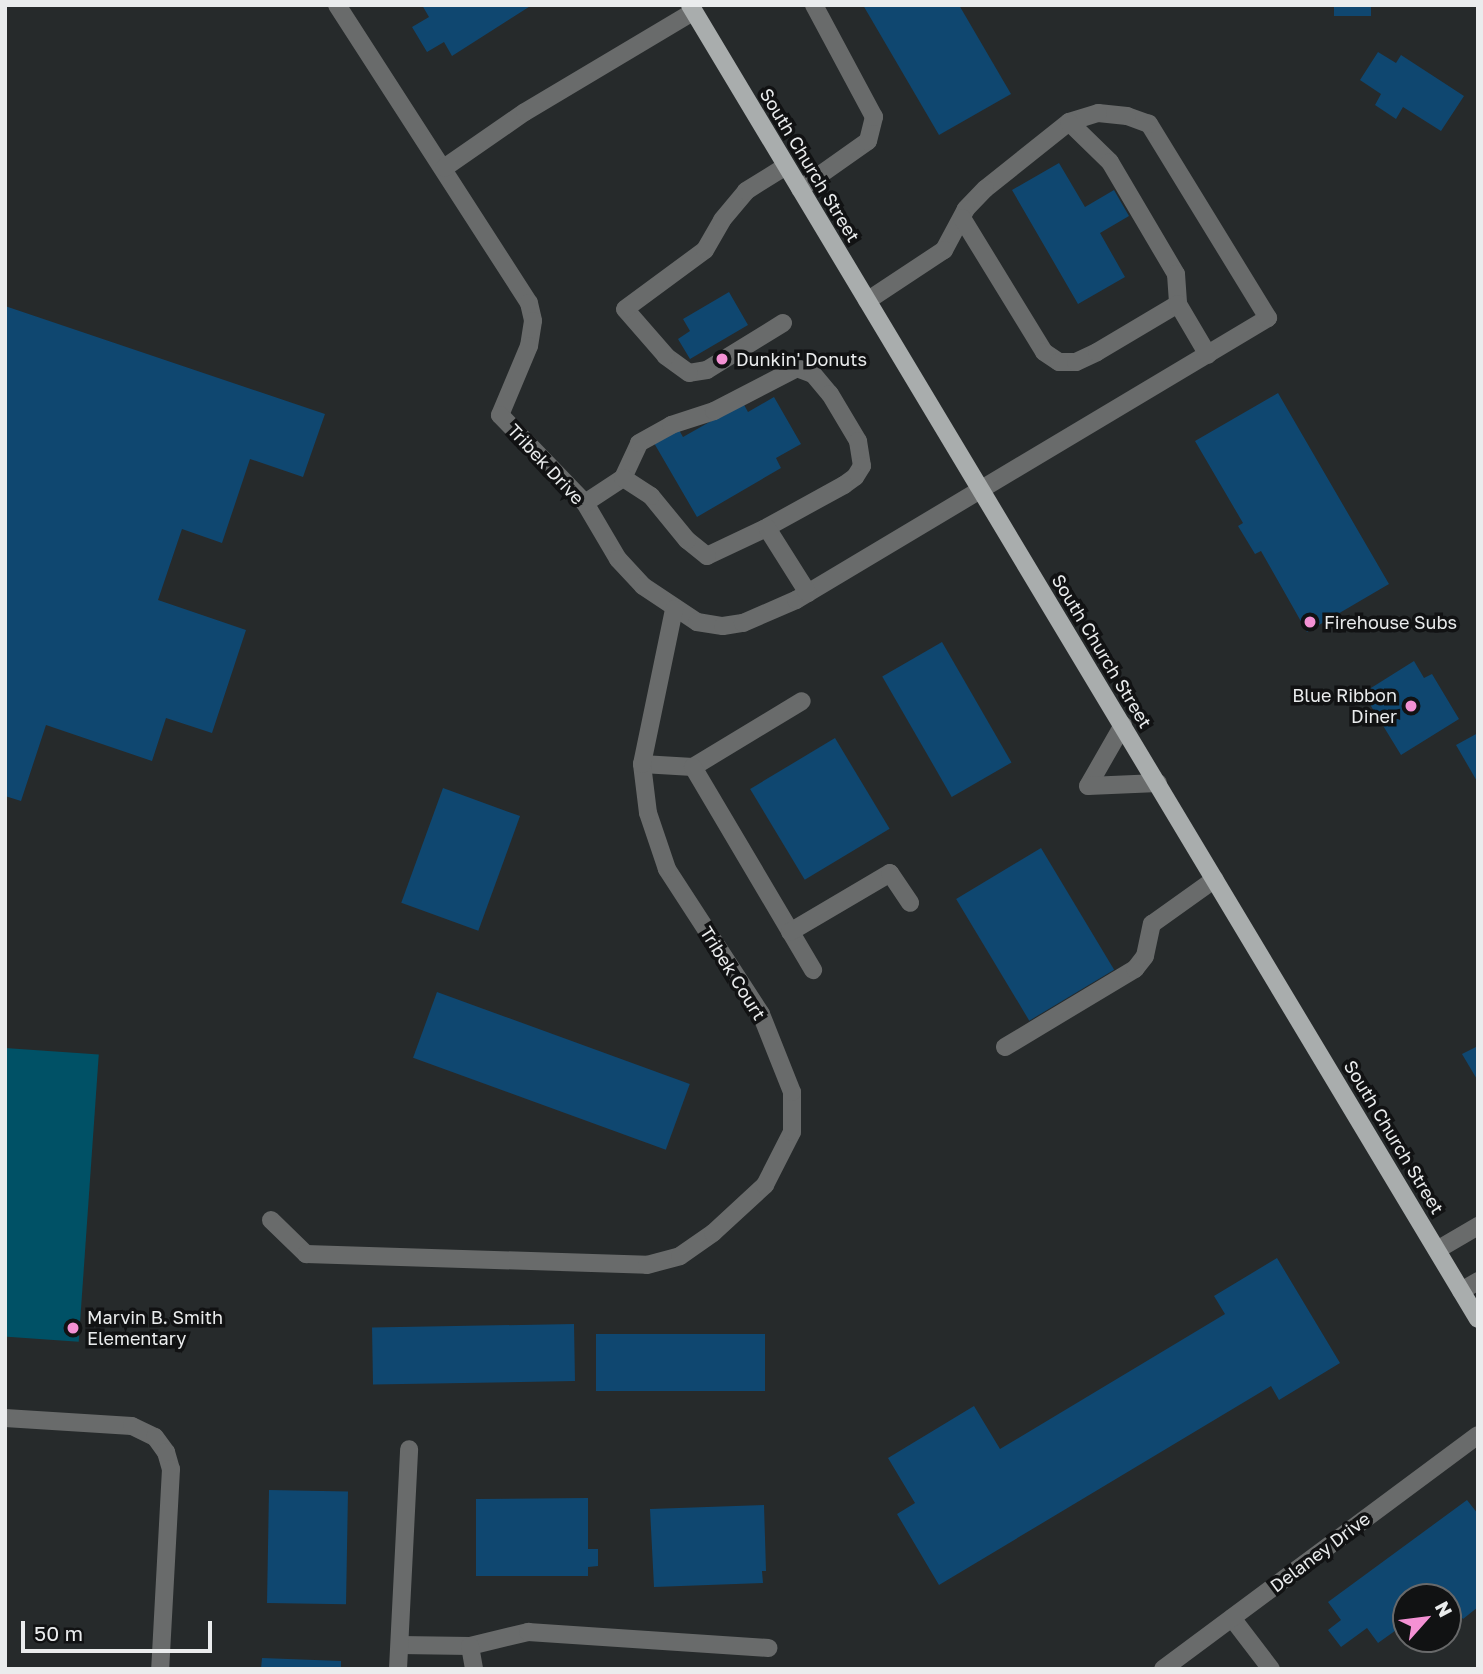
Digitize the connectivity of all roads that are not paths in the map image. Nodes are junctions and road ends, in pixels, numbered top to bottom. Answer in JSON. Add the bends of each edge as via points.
{"nodes":[{"id":1,"x":337,"y":5,"type":"edge"},
{"id":2,"x":814,"y":5,"type":"edge"},
{"id":3,"x":692,"y":8,"type":"edge"},
{"id":4,"x":1069,"y":122,"type":"junction"},
{"id":5,"x":786,"y":166,"type":"junction"},
{"id":6,"x":444,"y":168,"type":"junction"},
{"id":7,"x":800,"y":189,"type":"junction"},
{"id":8,"x":962,"y":218,"type":"junction"},
{"id":9,"x":867,"y":300,"type":"junction"},
{"id":10,"x":1178,"y":304,"type":"junction"},
{"id":11,"x":783,"y":323,"type":"dead end"},
{"id":12,"x":1208,"y":355,"type":"junction"},
{"id":13,"x":623,"y":478,"type":"junction"},
{"id":14,"x":980,"y":490,"type":"junction"},
{"id":15,"x":585,"y":503,"type":"junction"},
{"id":16,"x":767,"y":528,"type":"junction"},
{"id":17,"x":808,"y":593,"type":"junction"},
{"id":18,"x":674,"y":609,"type":"junction"},
{"id":19,"x":802,"y":701,"type":"dead end"},
{"id":20,"x":1123,"y":725,"type":"junction"},
{"id":21,"x":642,"y":764,"type":"junction"},
{"id":22,"x":693,"y":767,"type":"junction"},
{"id":23,"x":1158,"y":783,"type":"junction"},
{"id":24,"x":1215,"y":879,"type":"junction"},
{"id":25,"x":910,"y":903,"type":"dead end"},
{"id":26,"x":790,"y":932,"type":"junction"},
{"id":27,"x":813,"y":970,"type":"dead end"},
{"id":28,"x":1005,"y":1047,"type":"dead end"},
{"id":29,"x":271,"y":1220,"type":"dead end"},
{"id":30,"x":1478,"y":1226,"type":"edge"},
{"id":31,"x":1437,"y":1250,"type":"junction"},
{"id":32,"x":1478,"y":1281,"type":"edge"},
{"id":33,"x":1461,"y":1291,"type":"junction"},
{"id":34,"x":1478,"y":1319,"type":"edge"},
{"id":35,"x":5,"y":1418,"type":"edge"},
{"id":36,"x":1478,"y":1435,"type":"edge"},
{"id":37,"x":409,"y":1449,"type":"dead end"},
{"id":38,"x":1232,"y":1618,"type":"junction"},
{"id":39,"x":400,"y":1645,"type":"junction"},
{"id":40,"x":470,"y":1646,"type":"junction"},
{"id":41,"x":768,"y":1648,"type":"dead end"},
{"id":42,"x":1268,"y":1668,"type":"edge"},
{"id":43,"x":160,"y":1669,"type":"edge"},
{"id":44,"x":398,"y":1669,"type":"edge"},
{"id":45,"x":474,"y":1669,"type":"edge"},
{"id":46,"x":1163,"y":1669,"type":"edge"}],
"edges":[{"from":1,"to":6,"type":"street","name":"Tribek Drive"},
{"from":2,"to":7,"type":"street","via":[[874,117],[868,141]]},
{"from":3,"to":5,"type":"main road","name":"South Church Street"},
{"from":3,"to":6,"type":"street"},
{"from":4,"to":8,"type":"street","via":[[985,189]]},
{"from":4,"to":10,"type":"street","via":[[1110,162],[1176,274]]},
{"from":4,"to":12,"type":"street","name":"Tribek Drive","via":[[1098,113],[1149,124],[1268,318]]},
{"from":5,"to":7,"type":"main road","name":"South Church Street"},
{"from":5,"to":11,"type":"street","via":[[747,191],[722,220],[705,250],[625,309],[666,356],[689,373],[707,370]]},
{"from":6,"to":15,"type":"street","name":"Tribek Drive","via":[[529,303],[533,321],[529,346],[500,415]]},
{"from":7,"to":9,"type":"main road","name":"South Church Street"},
{"from":8,"to":9,"type":"street","via":[[944,250]]},
{"from":8,"to":10,"type":"street","via":[[1044,352],[1059,362],[1076,362],[1097,352]]},
{"from":9,"to":14,"type":"main road","name":"South Church Street"},
{"from":10,"to":12,"type":"street"},
{"from":12,"to":14,"type":"street","name":"Tribek Drive"},
{"from":13,"to":15,"type":"street"},
{"from":13,"to":16,"type":"street","via":[[651,496],[687,540],[707,556]]},
{"from":13,"to":16,"type":"street","via":[[639,443],[797,368],[813,374],[830,394],[858,441],[862,466],[844,485]]},
{"from":14,"to":17,"type":"street","name":"Tribek Drive"},
{"from":14,"to":20,"type":"main road","name":"South Church Street"},
{"from":15,"to":18,"type":"street","name":"Tribek Drive","via":[[618,559]]},
{"from":16,"to":17,"type":"street"},
{"from":17,"to":18,"type":"street","name":"Tribek Drive","via":[[767,615],[723,626],[697,622]]},
{"from":18,"to":21,"type":"street","name":"Tribek Court"},
{"from":19,"to":22,"type":"street"},
{"from":20,"to":23,"type":"main road","name":"South Church Street"},
{"from":20,"to":23,"type":"street","via":[[1088,786]]},
{"from":21,"to":22,"type":"street"},
{"from":21,"to":29,"type":"street","name":"Tribek Court","via":[[648,813],[667,869],[761,1014],[792,1092],[792,1132],[765,1185],[713,1233],[680,1256],[647,1265],[306,1254]]},
{"from":22,"to":26,"type":"street"},
{"from":23,"to":24,"type":"main road","name":"South Church Street"},
{"from":24,"to":28,"type":"street","via":[[1152,924],[1144,956],[1135,969]]},
{"from":24,"to":31,"type":"main road","name":"South Church Street"},
{"from":25,"to":26,"type":"street","via":[[890,873]]},
{"from":26,"to":27,"type":"street"},
{"from":30,"to":31,"type":"street"},
{"from":31,"to":33,"type":"main road","name":"South Church Street"},
{"from":32,"to":33,"type":"street"},
{"from":33,"to":34,"type":"main road","name":"South Church Street"},
{"from":35,"to":43,"type":"street","via":[[132,1426],[155,1437],[166,1452],[170,1469]]},
{"from":36,"to":38,"type":"street","name":"Delaney Drive"},
{"from":37,"to":39,"type":"street"},
{"from":38,"to":42,"type":"street"},
{"from":38,"to":46,"type":"street","name":"Delaney Drive"},
{"from":39,"to":40,"type":"street"},
{"from":39,"to":44,"type":"street"},
{"from":40,"to":41,"type":"street","via":[[528,1632]]},
{"from":40,"to":45,"type":"street"}]}
